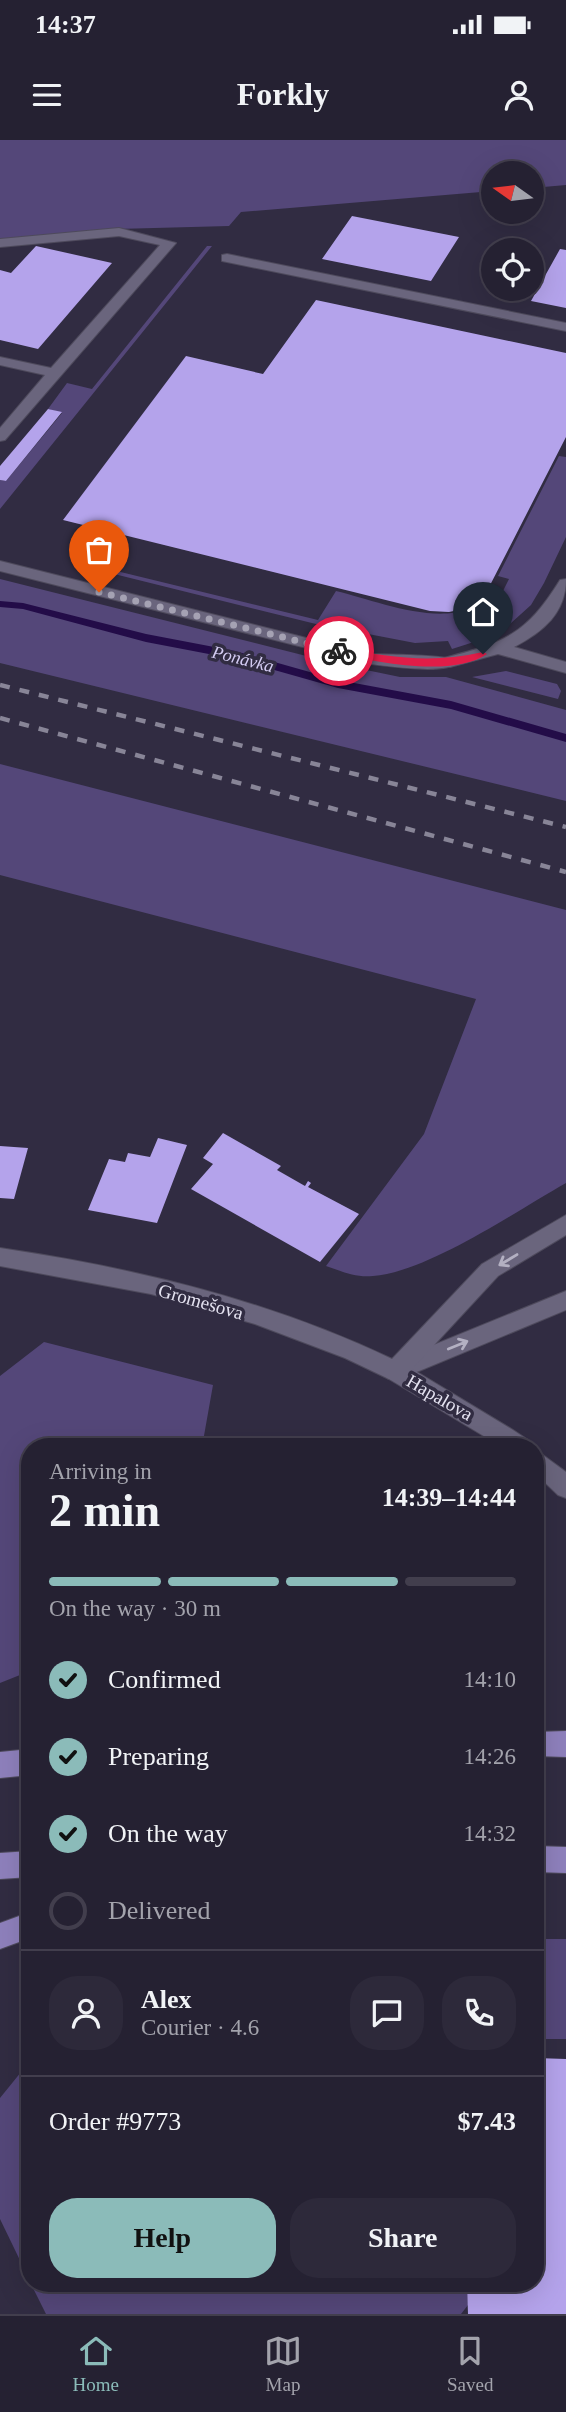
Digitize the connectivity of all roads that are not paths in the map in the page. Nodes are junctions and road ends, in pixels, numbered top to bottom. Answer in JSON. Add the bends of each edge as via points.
{"nodes":[{"id":1,"x":0,"y":243,"type":"edge"},
{"id":2,"x":227,"y":258,"type":"dead end"},
{"id":3,"x":566,"y":327,"type":"edge"},
{"id":4,"x":0,"y":361,"type":"edge"},
{"id":5,"x":54,"y":373,"type":"junction"},
{"id":6,"x":0,"y":438,"type":"edge"},
{"id":7,"x":0,"y":566,"type":"edge"},
{"id":8,"x":566,"y":584,"type":"edge"},
{"id":9,"x":500,"y":649,"type":"junction"},
{"id":10,"x":566,"y":668,"type":"edge"},
{"id":11,"x":566,"y":1224,"type":"edge"},
{"id":12,"x":0,"y":1257,"type":"edge"},
{"id":13,"x":566,"y":1300,"type":"edge"},
{"id":14,"x":395,"y":1371,"type":"junction"},
{"id":15,"x":506,"y":1438,"type":"edge"},
{"id":16,"x":544,"y":1468,"type":"edge"},
{"id":17,"x":566,"y":1488,"type":"edge"},
{"id":18,"x":544,"y":1744,"type":"edge"},
{"id":19,"x":566,"y":1744,"type":"edge"},
{"id":20,"x":21,"y":1763,"type":"edge"},
{"id":21,"x":0,"y":1765,"type":"edge"},
{"id":22,"x":544,"y":1859,"type":"edge"},
{"id":23,"x":566,"y":1860,"type":"edge"},
{"id":24,"x":21,"y":1865,"type":"edge"},
{"id":25,"x":0,"y":1866,"type":"edge"},
{"id":26,"x":21,"y":1928,"type":"edge"},
{"id":27,"x":0,"y":1936,"type":"edge"}],
"edges":[{"from":1,"to":5,"type":"street","via":[[119,232],[169,243]]},
{"from":2,"to":3,"type":"street"},
{"from":4,"to":5,"type":"street"},
{"from":5,"to":6,"type":"street"},
{"from":7,"to":9,"type":"street","via":[[370,659],[450,662]]},
{"from":8,"to":9,"type":"street","via":[[544,621]]},
{"from":9,"to":10,"type":"street"},
{"from":11,"to":14,"type":"street","one_way":true,"via":[[490,1270]]},
{"from":12,"to":14,"type":"street","name":"Gromešova","via":[[121,1277],[256,1316]]},
{"from":14,"to":13,"type":"street","one_way":true},
{"from":14,"to":15,"type":"street","name":"Hapalova"},
{"from":16,"to":17,"type":"street"},
{"from":18,"to":19,"type":"highway"},
{"from":20,"to":21,"type":"highway"},
{"from":22,"to":23,"type":"highway"},
{"from":24,"to":25,"type":"highway"},
{"from":26,"to":27,"type":"highway"}]}
